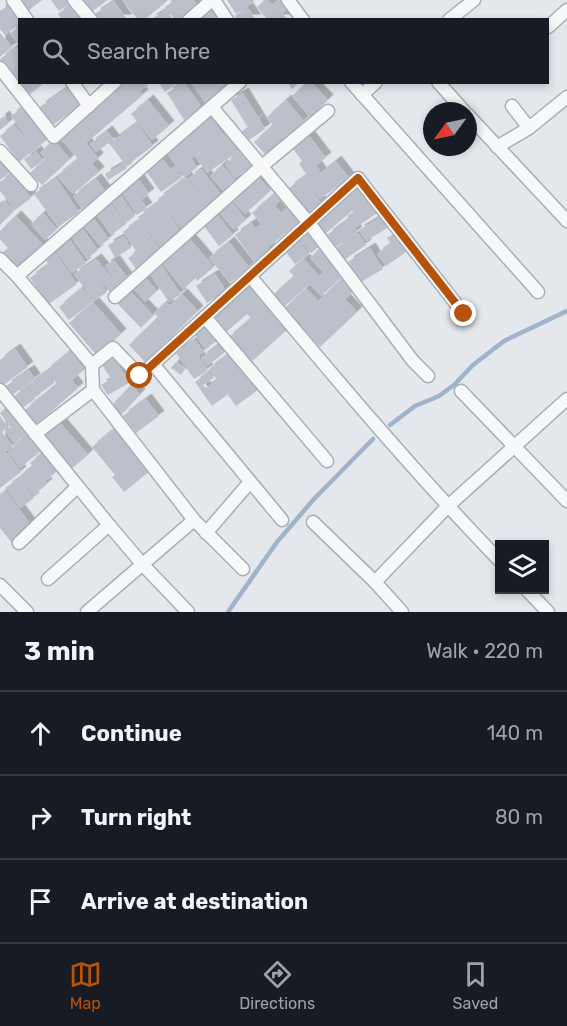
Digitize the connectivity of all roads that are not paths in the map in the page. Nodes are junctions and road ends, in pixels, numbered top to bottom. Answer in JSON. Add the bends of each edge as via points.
{"nodes":[{"id":1,"x":13,"y":0,"type":"edge"},
{"id":2,"x":74,"y":0,"type":"edge"},
{"id":3,"x":213,"y":0,"type":"edge"},
{"id":4,"x":288,"y":0,"type":"edge"},
{"id":5,"x":474,"y":0,"type":"edge"},
{"id":6,"x":567,"y":10,"type":"edge"},
{"id":7,"x":26,"y":18,"type":"edge"},
{"id":8,"x":89,"y":18,"type":"edge"},
{"id":9,"x":191,"y":18,"type":"edge"},
{"id":10,"x":226,"y":18,"type":"edge"},
{"id":11,"x":302,"y":18,"type":"edge"},
{"id":12,"x":452,"y":18,"type":"edge"},
{"id":13,"x":549,"y":26,"type":"edge"},
{"id":14,"x":0,"y":68,"type":"edge"},
{"id":15,"x":73,"y":84,"type":"edge"},
{"id":16,"x":113,"y":84,"type":"edge"},
{"id":17,"x":238,"y":84,"type":"edge"},
{"id":18,"x":353,"y":84,"type":"edge"},
{"id":19,"x":374,"y":84,"type":"edge"},
{"id":20,"x":446,"y":85,"type":"edge"},
{"id":21,"x":362,"y":95,"type":"junction"},
{"id":22,"x":567,"y":97,"type":"edge"},
{"id":23,"x":458,"y":102,"type":"edge"},
{"id":24,"x":88,"y":106,"type":"junction"},
{"id":25,"x":512,"y":106,"type":"dead end"},
{"id":26,"x":212,"y":107,"type":"junction"},
{"id":27,"x":327,"y":111,"type":"dead end"},
{"id":28,"x":477,"y":125,"type":"edge"},
{"id":29,"x":530,"y":128,"type":"junction"},
{"id":30,"x":497,"y":147,"type":"junction"},
{"id":31,"x":0,"y":151,"type":"edge"},
{"id":32,"x":262,"y":166,"type":"junction"},
{"id":33,"x":32,"y":185,"type":"dead end"},
{"id":34,"x":567,"y":220,"type":"edge"},
{"id":35,"x":309,"y":224,"type":"junction"},
{"id":36,"x":0,"y":259,"type":"edge"},
{"id":37,"x":17,"y":276,"type":"junction"},
{"id":38,"x":250,"y":276,"type":"junction"},
{"id":39,"x":538,"y":292,"type":"dead end"},
{"id":40,"x":116,"y":297,"type":"dead end"},
{"id":41,"x":464,"y":314,"type":"dead end"},
{"id":42,"x":205,"y":317,"type":"junction"},
{"id":43,"x":153,"y":364,"type":"junction"},
{"id":44,"x":92,"y":365,"type":"junction"},
{"id":45,"x":428,"y":376,"type":"dead end"},
{"id":46,"x":93,"y":390,"type":"junction"},
{"id":47,"x":460,"y":391,"type":"dead end"},
{"id":48,"x":2,"y":396,"type":"edge"},
{"id":49,"x":567,"y":399,"type":"edge"},
{"id":50,"x":35,"y":434,"type":"junction"},
{"id":51,"x":514,"y":446,"type":"junction"},
{"id":52,"x":327,"y":461,"type":"dead end"},
{"id":53,"x":250,"y":482,"type":"junction"},
{"id":54,"x":77,"y":487,"type":"junction"},
{"id":55,"x":567,"y":501,"type":"edge"},
{"id":56,"x":447,"y":507,"type":"junction"},
{"id":57,"x":194,"y":520,"type":"junction"},
{"id":58,"x":282,"y":520,"type":"dead end"},
{"id":59,"x":313,"y":522,"type":"dead end"},
{"id":60,"x":109,"y":525,"type":"junction"},
{"id":61,"x":206,"y":532,"type":"junction"},
{"id":62,"x":19,"y":543,"type":"dead end"},
{"id":63,"x":495,"y":556,"type":"edge"},
{"id":64,"x":143,"y":565,"type":"junction"},
{"id":65,"x":243,"y":569,"type":"dead end"},
{"id":66,"x":48,"y":579,"type":"dead end"},
{"id":67,"x":375,"y":582,"type":"junction"},
{"id":68,"x":0,"y":585,"type":"edge"},
{"id":69,"x":531,"y":594,"type":"edge"},
{"id":70,"x":180,"y":609,"type":"edge"},
{"id":71,"x":27,"y":612,"type":"edge"},
{"id":72,"x":87,"y":612,"type":"edge"},
{"id":73,"x":402,"y":612,"type":"edge"},
{"id":74,"x":548,"y":612,"type":"edge"}],
"edges":[{"from":1,"to":7,"type":"street"},
{"from":2,"to":8,"type":"street"},
{"from":3,"to":9,"type":"street"},
{"from":3,"to":10,"type":"street"},
{"from":4,"to":11,"type":"street"},
{"from":5,"to":12,"type":"street"},
{"from":6,"to":13,"type":"street"},
{"from":14,"to":24,"type":"street","via":[[54,137]]},
{"from":15,"to":24,"type":"street"},
{"from":16,"to":24,"type":"street"},
{"from":17,"to":26,"type":"street"},
{"from":18,"to":21,"type":"street"},
{"from":19,"to":21,"type":"street"},
{"from":20,"to":23,"type":"street"},
{"from":21,"to":39,"type":"street"},
{"from":22,"to":29,"type":"street"},
{"from":25,"to":29,"type":"street"},
{"from":26,"to":32,"type":"street"},
{"from":26,"to":37,"type":"street"},
{"from":27,"to":32,"type":"street"},
{"from":28,"to":30,"type":"street"},
{"from":29,"to":30,"type":"street"},
{"from":30,"to":34,"type":"street"},
{"from":31,"to":33,"type":"street"},
{"from":32,"to":35,"type":"street"},
{"from":32,"to":40,"type":"street"},
{"from":35,"to":38,"type":"street"},
{"from":35,"to":41,"type":"street","via":[[358,178]]},
{"from":35,"to":45,"type":"street"},
{"from":36,"to":37,"type":"street"},
{"from":37,"to":44,"type":"street"},
{"from":38,"to":42,"type":"street"},
{"from":38,"to":56,"type":"street"},
{"from":42,"to":43,"type":"street"},
{"from":42,"to":52,"type":"street"},
{"from":43,"to":44,"type":"street","via":[[140,376],[113,348]]},
{"from":43,"to":53,"type":"street"},
{"from":44,"to":46,"type":"street"},
{"from":46,"to":50,"type":"street"},
{"from":46,"to":57,"type":"street"},
{"from":47,"to":51,"type":"street"},
{"from":48,"to":50,"type":"street"},
{"from":49,"to":51,"type":"street"},
{"from":50,"to":54,"type":"street"},
{"from":51,"to":55,"type":"street"},
{"from":51,"to":56,"type":"street"},
{"from":53,"to":58,"type":"street"},
{"from":53,"to":61,"type":"street"},
{"from":54,"to":60,"type":"street"},
{"from":54,"to":62,"type":"street"},
{"from":56,"to":63,"type":"street"},
{"from":56,"to":67,"type":"street"},
{"from":57,"to":61,"type":"street"},
{"from":57,"to":64,"type":"street"},
{"from":59,"to":67,"type":"street"},
{"from":60,"to":64,"type":"street"},
{"from":60,"to":66,"type":"street"},
{"from":61,"to":65,"type":"street"},
{"from":64,"to":70,"type":"street"},
{"from":64,"to":72,"type":"street"},
{"from":67,"to":73,"type":"street"},
{"from":68,"to":71,"type":"street"},
{"from":69,"to":74,"type":"street"}]}
